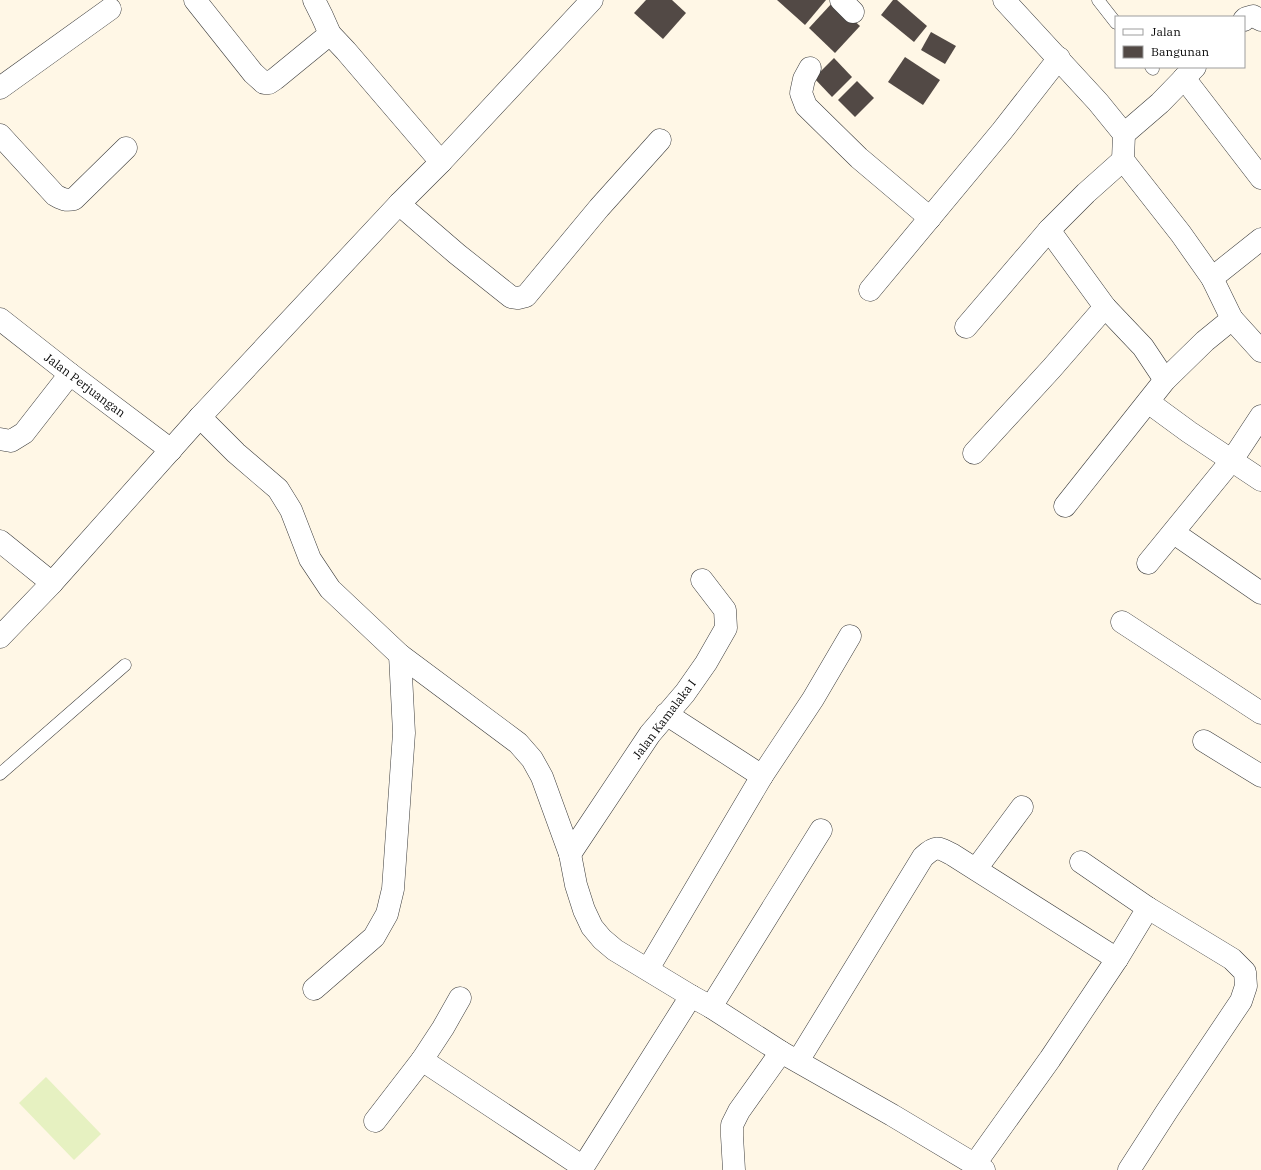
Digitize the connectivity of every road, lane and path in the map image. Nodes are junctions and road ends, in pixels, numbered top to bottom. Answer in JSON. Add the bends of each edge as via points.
{"nodes":[{"id":1,"x":195,"y":0,"type":"edge"},
{"id":2,"x":314,"y":0,"type":"edge"},
{"id":3,"x":592,"y":0,"type":"edge"},
{"id":4,"x":1004,"y":0,"type":"edge"},
{"id":5,"x":1098,"y":0,"type":"edge"},
{"id":6,"x":110,"y":9,"type":"dead end"},
{"id":7,"x":1245,"y":19,"type":"edge"},
{"id":8,"x":1261,"y":20,"type":"edge"},
{"id":9,"x":1115,"y":22,"type":"edge"},
{"id":10,"x":330,"y":34,"type":"junction"},
{"id":11,"x":1059,"y":58,"type":"junction"},
{"id":12,"x":810,"y":68,"type":"dead end"},
{"id":13,"x":1189,"y":73,"type":"edge"},
{"id":14,"x":0,"y":88,"type":"edge"},
{"id":15,"x":1124,"y":134,"type":"junction"},
{"id":16,"x":0,"y":136,"type":"edge"},
{"id":17,"x":660,"y":140,"type":"dead end"},
{"id":18,"x":126,"y":148,"type":"dead end"},
{"id":19,"x":1123,"y":160,"type":"junction"},
{"id":20,"x":441,"y":162,"type":"junction"},
{"id":21,"x":1261,"y":178,"type":"edge"},
{"id":22,"x":399,"y":204,"type":"junction"},
{"id":23,"x":930,"y":218,"type":"junction"},
{"id":24,"x":1049,"y":230,"type":"junction"},
{"id":25,"x":1261,"y":239,"type":"edge"},
{"id":26,"x":1212,"y":278,"type":"junction"},
{"id":27,"x":870,"y":290,"type":"dead end"},
{"id":28,"x":1105,"y":307,"type":"junction"},
{"id":29,"x":0,"y":319,"type":"edge"},
{"id":30,"x":1232,"y":319,"type":"junction"},
{"id":31,"x":966,"y":327,"type":"dead end"},
{"id":32,"x":1261,"y":351,"type":"edge"},
{"id":33,"x":70,"y":374,"type":"junction"},
{"id":34,"x":1165,"y":380,"type":"junction"},
{"id":35,"x":1148,"y":402,"type":"junction"},
{"id":36,"x":1261,"y":416,"type":"edge"},
{"id":37,"x":200,"y":418,"type":"junction"},
{"id":38,"x":0,"y":439,"type":"edge"},
{"id":39,"x":171,"y":450,"type":"junction"},
{"id":40,"x":974,"y":453,"type":"dead end"},
{"id":41,"x":1232,"y":460,"type":"junction"},
{"id":42,"x":1261,"y":480,"type":"edge"},
{"id":43,"x":1065,"y":506,"type":"dead end"},
{"id":44,"x":1174,"y":533,"type":"junction"},
{"id":45,"x":0,"y":541,"type":"edge"},
{"id":46,"x":1148,"y":563,"type":"dead end"},
{"id":47,"x":702,"y":580,"type":"dead end"},
{"id":48,"x":52,"y":583,"type":"junction"},
{"id":49,"x":1261,"y":593,"type":"edge"},
{"id":50,"x":1122,"y":622,"type":"dead end"},
{"id":51,"x":850,"y":636,"type":"dead end"},
{"id":52,"x":0,"y":637,"type":"edge"},
{"id":53,"x":400,"y":655,"type":"junction"},
{"id":54,"x":125,"y":665,"type":"dead end"},
{"id":55,"x":1261,"y":712,"type":"edge"},
{"id":56,"x":666,"y":714,"type":"junction"},
{"id":57,"x":1204,"y":741,"type":"dead end"},
{"id":58,"x":0,"y":774,"type":"edge"},
{"id":59,"x":762,"y":776,"type":"junction"},
{"id":60,"x":1261,"y":776,"type":"edge"},
{"id":61,"x":1022,"y":806,"type":"dead end"},
{"id":62,"x":821,"y":830,"type":"dead end"},
{"id":63,"x":570,"y":854,"type":"junction"},
{"id":64,"x":1081,"y":862,"type":"dead end"},
{"id":65,"x":976,"y":869,"type":"junction"},
{"id":66,"x":1148,"y":908,"type":"junction"},
{"id":67,"x":1117,"y":959,"type":"junction"},
{"id":68,"x":648,"y":969,"type":"junction"},
{"id":69,"x":314,"y":989,"type":"dead end"},
{"id":70,"x":691,"y":996,"type":"junction"},
{"id":71,"x":460,"y":998,"type":"dead end"},
{"id":72,"x":711,"y":1007,"type":"junction"},
{"id":73,"x":789,"y":1056,"type":"junction"},
{"id":74,"x":422,"y":1060,"type":"junction"},
{"id":75,"x":375,"y":1121,"type":"dead end"},
{"id":76,"x":980,"y":1167,"type":"edge"},
{"id":77,"x":582,"y":1168,"type":"edge"},
{"id":78,"x":734,"y":1170,"type":"edge"},
{"id":79,"x":1129,"y":1170,"type":"edge"}],
"edges":[{"from":1,"to":10,"type":"street","via":[[253,73],[264,83],[275,79]]},
{"from":2,"to":10,"type":"street"},
{"from":3,"to":20,"type":"street"},
{"from":4,"to":11,"type":"street"},
{"from":5,"to":9,"type":"lane"},
{"from":6,"to":14,"type":"street"},
{"from":7,"to":8,"type":"street","via":[[1253,16]]},
{"from":10,"to":20,"type":"street"},
{"from":11,"to":15,"type":"street"},
{"from":11,"to":23,"type":"street"},
{"from":12,"to":23,"type":"street","via":[[801,93],[806,106],[859,158]]},
{"from":13,"to":15,"type":"street","via":[[1160,103]]},
{"from":13,"to":21,"type":"street"},
{"from":15,"to":19,"type":"street"},
{"from":16,"to":18,"type":"street","via":[[55,195],[63,200],[74,199]]},
{"from":17,"to":22,"type":"street","via":[[526,296],[518,298],[511,297]]},
{"from":19,"to":24,"type":"street"},
{"from":19,"to":26,"type":"street"},
{"from":20,"to":22,"type":"street"},
{"from":22,"to":37,"type":"street"},
{"from":23,"to":27,"type":"street"},
{"from":24,"to":28,"type":"street"},
{"from":24,"to":31,"type":"street"},
{"from":25,"to":26,"type":"street"},
{"from":26,"to":30,"type":"street"},
{"from":28,"to":34,"type":"street","via":[[1143,347]]},
{"from":28,"to":40,"type":"street"},
{"from":29,"to":33,"type":"street","name":"Jalan Perjuangan"},
{"from":30,"to":32,"type":"street"},
{"from":30,"to":34,"type":"street"},
{"from":33,"to":38,"type":"street","via":[[24,433],[11,441]]},
{"from":33,"to":39,"type":"street","name":"Jalan Perjuangan"},
{"from":34,"to":35,"type":"street"},
{"from":35,"to":41,"type":"street"},
{"from":35,"to":43,"type":"street"},
{"from":36,"to":41,"type":"street"},
{"from":37,"to":39,"type":"street"},
{"from":37,"to":53,"type":"street","via":[[278,489],[292,510],[310,559],[330,589]]},
{"from":39,"to":48,"type":"street"},
{"from":41,"to":42,"type":"street"},
{"from":41,"to":44,"type":"street"},
{"from":44,"to":46,"type":"street"},
{"from":44,"to":49,"type":"street"},
{"from":45,"to":48,"type":"street"},
{"from":47,"to":56,"type":"street","name":"Jalan Kamalaka I","via":[[725,610],[726,628],[706,663]]},
{"from":48,"to":52,"type":"street"},
{"from":50,"to":55,"type":"street"},
{"from":51,"to":59,"type":"street","via":[[813,699]]},
{"from":53,"to":63,"type":"street","via":[[518,743],[532,759],[550,796]]},
{"from":53,"to":69,"type":"street","via":[[404,733],[393,889],[387,914],[374,937]]},
{"from":54,"to":58,"type":"lane"},
{"from":56,"to":59,"type":"street"},
{"from":56,"to":63,"type":"street","name":"Jalan Kamalaka I"},
{"from":57,"to":60,"type":"street"},
{"from":59,"to":68,"type":"street"},
{"from":61,"to":65,"type":"street"},
{"from":62,"to":72,"type":"street"},
{"from":63,"to":68,"type":"street","via":[[576,885],[592,927],[615,950]]},
{"from":64,"to":66,"type":"street"},
{"from":65,"to":67,"type":"street"},
{"from":65,"to":73,"type":"street","via":[[940,848],[931,849],[923,857]]},
{"from":66,"to":67,"type":"street"},
{"from":66,"to":79,"type":"street","via":[[1232,959],[1246,972],[1246,986],[1241,1001]]},
{"from":67,"to":76,"type":"street"},
{"from":68,"to":70,"type":"street"},
{"from":70,"to":72,"type":"street"},
{"from":70,"to":77,"type":"street"},
{"from":71,"to":74,"type":"street"},
{"from":72,"to":73,"type":"street"},
{"from":73,"to":76,"type":"street"},
{"from":73,"to":78,"type":"street","via":[[739,1111],[732,1125]]},
{"from":74,"to":75,"type":"street"},
{"from":74,"to":77,"type":"street"}]}
